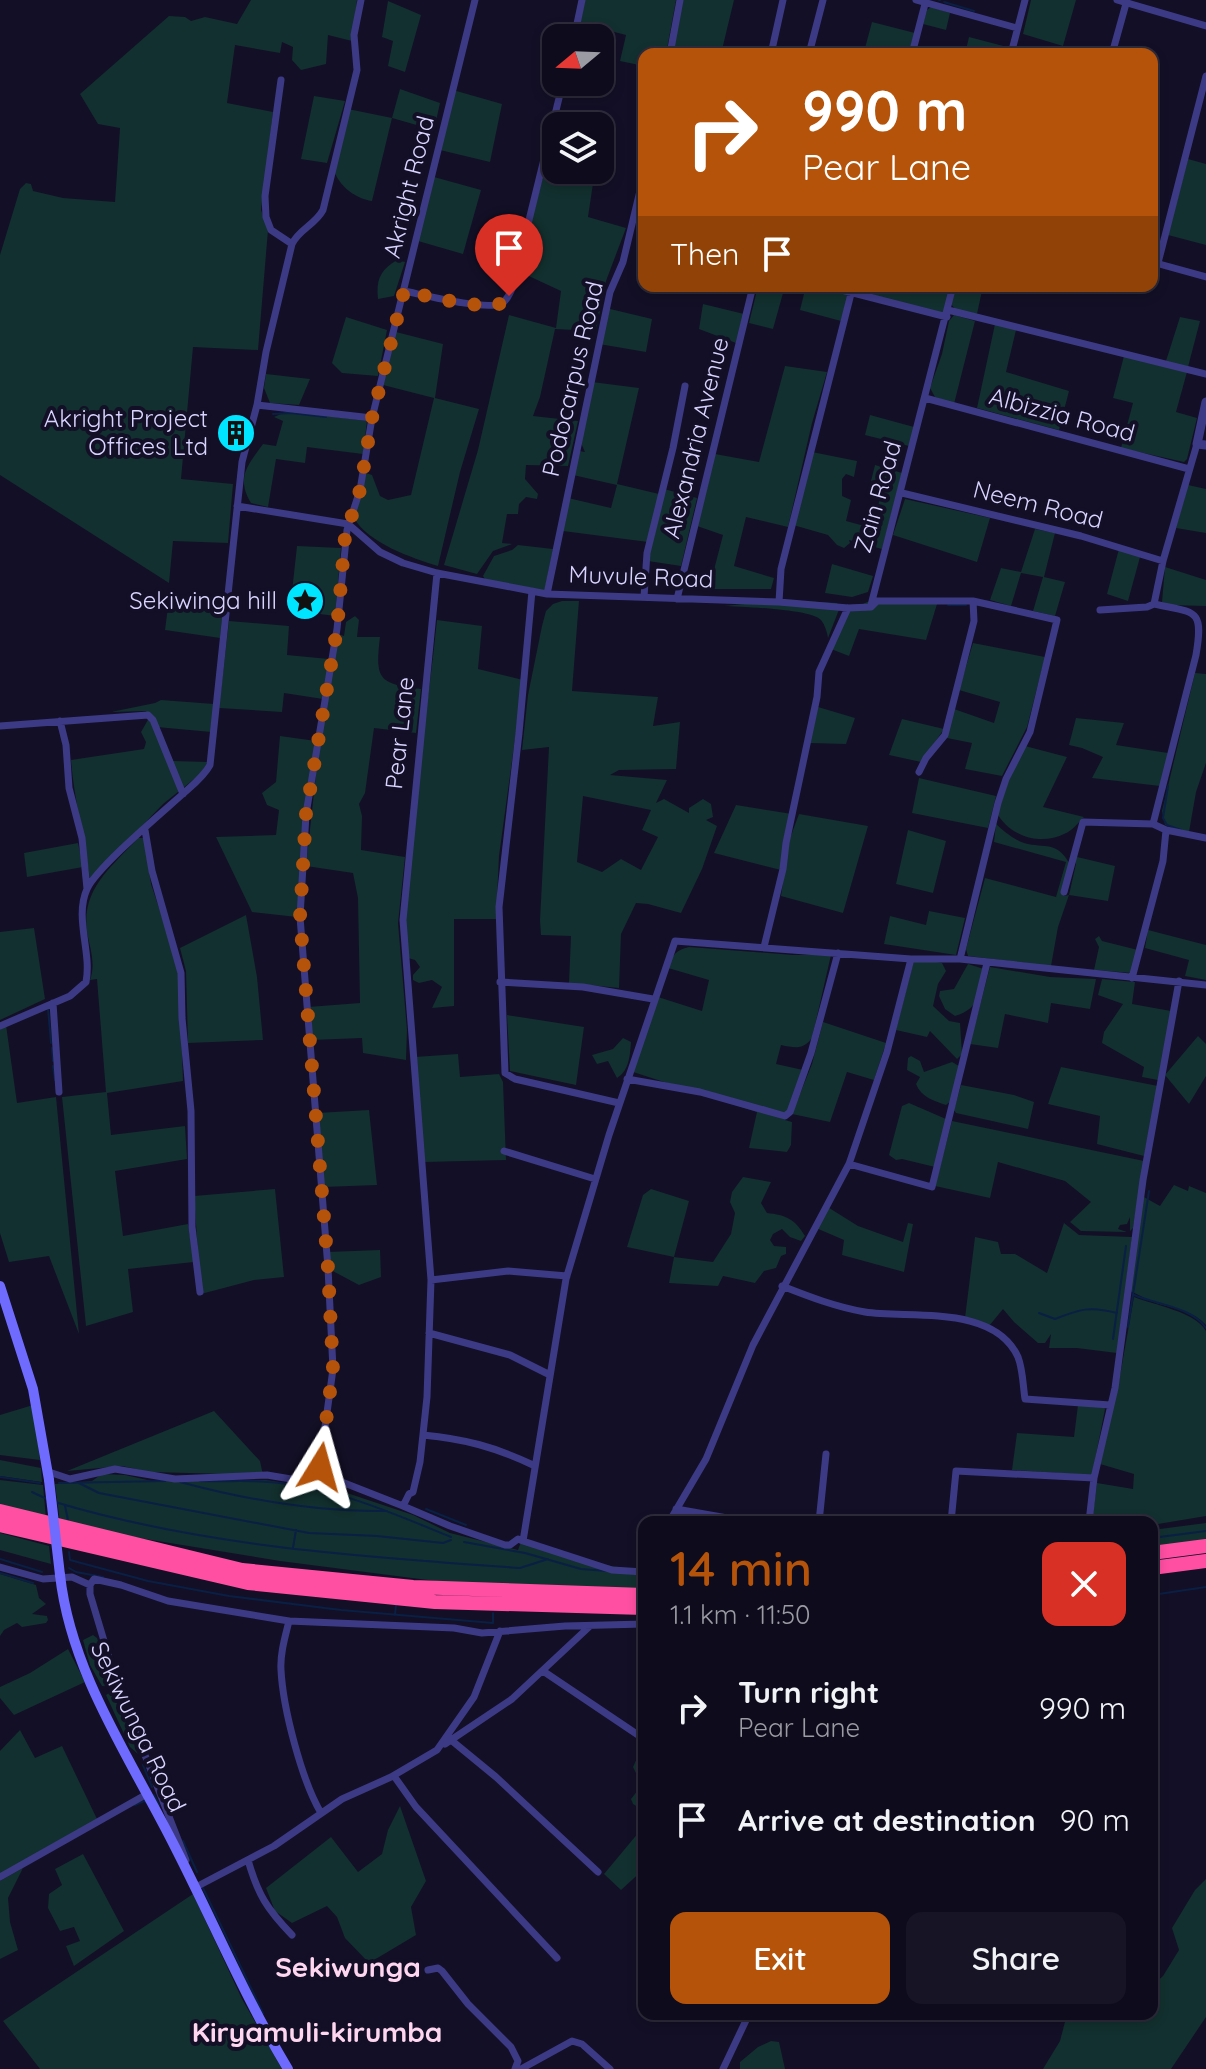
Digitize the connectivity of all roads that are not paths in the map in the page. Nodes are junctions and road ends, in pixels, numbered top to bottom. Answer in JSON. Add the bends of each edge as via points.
{"nodes":[{"id":1,"x":361,"y":0,"type":"edge"},
{"id":2,"x":475,"y":0,"type":"edge"},
{"id":3,"x":582,"y":0,"type":"edge"},
{"id":4,"x":680,"y":0,"type":"edge"},
{"id":5,"x":783,"y":0,"type":"edge"},
{"id":6,"x":823,"y":0,"type":"edge"},
{"id":7,"x":1025,"y":0,"type":"edge"},
{"id":8,"x":1117,"y":0,"type":"edge"},
{"id":9,"x":922,"y":1,"type":"edge"},
{"id":10,"x":1127,"y":1,"type":"edge"},
{"id":11,"x":577,"y":24,"type":"edge"},
{"id":12,"x":1206,"y":26,"type":"edge"},
{"id":13,"x":1017,"y":28,"type":"junction"},
{"id":14,"x":671,"y":48,"type":"edge"},
{"id":15,"x":772,"y":48,"type":"edge"},
{"id":16,"x":811,"y":48,"type":"edge"},
{"id":17,"x":913,"y":48,"type":"edge"},
{"id":18,"x":1012,"y":48,"type":"edge"},
{"id":19,"x":1114,"y":48,"type":"edge"},
{"id":20,"x":1206,"y":76,"type":"edge"},
{"id":21,"x":281,"y":80,"type":"dead end"},
{"id":22,"x":560,"y":96,"type":"edge"},
{"id":23,"x":638,"y":199,"type":"edge"},
{"id":24,"x":292,"y":244,"type":"junction"},
{"id":25,"x":1158,"y":252,"type":"edge"},
{"id":26,"x":1158,"y":264,"type":"edge"},
{"id":27,"x":1206,"y":277,"type":"edge"},
{"id":28,"x":404,"y":291,"type":"junction"},
{"id":29,"x":752,"y":292,"type":"edge"},
{"id":30,"x":851,"y":292,"type":"edge"},
{"id":31,"x":863,"y":292,"type":"edge"},
{"id":32,"x":952,"y":292,"type":"edge"},
{"id":33,"x":947,"y":314,"type":"junction"},
{"id":34,"x":1206,"y":374,"type":"edge"},
{"id":35,"x":685,"y":386,"type":"dead end"},
{"id":36,"x":925,"y":398,"type":"junction"},
{"id":37,"x":1206,"y":402,"type":"edge"},
{"id":38,"x":257,"y":405,"type":"junction"},
{"id":39,"x":372,"y":418,"type":"junction"},
{"id":40,"x":1201,"y":445,"type":"edge"},
{"id":41,"x":1189,"y":469,"type":"junction"},
{"id":42,"x":902,"y":493,"type":"junction"},
{"id":43,"x":237,"y":506,"type":"junction"},
{"id":44,"x":348,"y":524,"type":"junction"},
{"id":45,"x":1163,"y":561,"type":"junction"},
{"id":46,"x":437,"y":573,"type":"junction"},
{"id":47,"x":532,"y":591,"type":"junction"},
{"id":48,"x":547,"y":594,"type":"junction"},
{"id":49,"x":644,"y":597,"type":"junction"},
{"id":50,"x":677,"y":599,"type":"junction"},
{"id":51,"x":973,"y":601,"type":"junction"},
{"id":52,"x":779,"y":602,"type":"junction"},
{"id":53,"x":1154,"y":604,"type":"junction"},
{"id":54,"x":871,"y":607,"type":"junction"},
{"id":55,"x":848,"y":608,"type":"junction"},
{"id":56,"x":1100,"y":610,"type":"dead end"},
{"id":57,"x":60,"y":721,"type":"junction"},
{"id":58,"x":0,"y":726,"type":"edge"},
{"id":59,"x":919,"y":772,"type":"dead end"},
{"id":60,"x":183,"y":794,"type":"junction"},
{"id":61,"x":1153,"y":824,"type":"junction"},
{"id":62,"x":145,"y":830,"type":"junction"},
{"id":63,"x":1166,"y":830,"type":"junction"},
{"id":64,"x":1206,"y":838,"type":"edge"},
{"id":65,"x":87,"y":889,"type":"junction"},
{"id":66,"x":1064,"y":892,"type":"dead end"},
{"id":67,"x":764,"y":947,"type":"junction"},
{"id":68,"x":838,"y":953,"type":"junction"},
{"id":69,"x":911,"y":959,"type":"junction"},
{"id":70,"x":960,"y":959,"type":"junction"},
{"id":71,"x":987,"y":963,"type":"junction"},
{"id":72,"x":1132,"y":978,"type":"junction"},
{"id":73,"x":1179,"y":981,"type":"junction"},
{"id":74,"x":500,"y":982,"type":"junction"},
{"id":75,"x":1206,"y":985,"type":"edge"},
{"id":76,"x":653,"y":999,"type":"junction"},
{"id":77,"x":53,"y":1003,"type":"junction"},
{"id":78,"x":0,"y":1026,"type":"edge"},
{"id":79,"x":627,"y":1079,"type":"junction"},
{"id":80,"x":59,"y":1092,"type":"dead end"},
{"id":81,"x":619,"y":1103,"type":"junction"},
{"id":82,"x":504,"y":1151,"type":"dead end"},
{"id":83,"x":849,"y":1164,"type":"junction"},
{"id":84,"x":595,"y":1179,"type":"junction"},
{"id":85,"x":567,"y":1276,"type":"junction"},
{"id":86,"x":431,"y":1280,"type":"junction"},
{"id":87,"x":0,"y":1286,"type":"edge"},
{"id":88,"x":782,"y":1286,"type":"junction"},
{"id":89,"x":200,"y":1292,"type":"dead end"},
{"id":90,"x":429,"y":1333,"type":"junction"},
{"id":91,"x":548,"y":1374,"type":"junction"},
{"id":92,"x":1110,"y":1405,"type":"junction"},
{"id":93,"x":423,"y":1435,"type":"junction"},
{"id":94,"x":826,"y":1454,"type":"dead end"},
{"id":95,"x":533,"y":1465,"type":"junction"},
{"id":96,"x":49,"y":1476,"type":"junction"},
{"id":97,"x":318,"y":1478,"type":"junction"},
{"id":98,"x":1094,"y":1478,"type":"junction"},
{"id":99,"x":403,"y":1506,"type":"junction"},
{"id":100,"x":676,"y":1509,"type":"junction"},
{"id":101,"x":0,"y":1511,"type":"edge"},
{"id":102,"x":672,"y":1516,"type":"edge"},
{"id":103,"x":716,"y":1516,"type":"edge"},
{"id":104,"x":820,"y":1516,"type":"edge"},
{"id":105,"x":952,"y":1516,"type":"edge"},
{"id":106,"x":1090,"y":1516,"type":"edge"},
{"id":107,"x":0,"y":1525,"type":"edge"},
{"id":108,"x":523,"y":1541,"type":"junction"},
{"id":109,"x":1206,"y":1546,"type":"edge"},
{"id":110,"x":1158,"y":1552,"type":"edge"},
{"id":111,"x":1206,"y":1561,"type":"edge"},
{"id":112,"x":0,"y":1567,"type":"edge"},
{"id":113,"x":1158,"y":1567,"type":"edge"},
{"id":114,"x":638,"y":1571,"type":"edge"},
{"id":115,"x":60,"y":1576,"type":"junction"},
{"id":116,"x":90,"y":1585,"type":"junction"},
{"id":117,"x":638,"y":1595,"type":"edge"},
{"id":118,"x":638,"y":1608,"type":"edge"},
{"id":119,"x":289,"y":1621,"type":"junction"},
{"id":120,"x":638,"y":1624,"type":"edge"},
{"id":121,"x":590,"y":1626,"type":"junction"},
{"id":122,"x":500,"y":1631,"type":"junction"},
{"id":123,"x":543,"y":1671,"type":"junction"},
{"id":124,"x":638,"y":1735,"type":"edge"},
{"id":125,"x":451,"y":1740,"type":"junction"},
{"id":126,"x":437,"y":1750,"type":"junction"},
{"id":127,"x":394,"y":1776,"type":"junction"},
{"id":128,"x":147,"y":1794,"type":"junction"},
{"id":129,"x":321,"y":1813,"type":"junction"},
{"id":130,"x":248,"y":1860,"type":"junction"},
{"id":131,"x":598,"y":1872,"type":"dead end"},
{"id":132,"x":0,"y":1877,"type":"edge"},
{"id":133,"x":196,"y":1887,"type":"junction"},
{"id":134,"x":292,"y":1935,"type":"dead end"},
{"id":135,"x":557,"y":1958,"type":"dead end"},
{"id":136,"x":428,"y":1970,"type":"dead end"},
{"id":137,"x":746,"y":2020,"type":"edge"},
{"id":138,"x":288,"y":2069,"type":"edge"},
{"id":139,"x":515,"y":2069,"type":"edge"},
{"id":140,"x":521,"y":2069,"type":"edge"},
{"id":141,"x":610,"y":2069,"type":"edge"},
{"id":142,"x":723,"y":2069,"type":"edge"}],
"edges":[{"from":1,"to":24,"type":"street","via":[[354,35],[357,70],[323,210]]},
{"from":2,"to":28,"type":"street","name":"Akright Road"},
{"from":3,"to":11,"type":"street"},
{"from":4,"to":14,"type":"street"},
{"from":5,"to":15,"type":"street"},
{"from":6,"to":16,"type":"street"},
{"from":7,"to":13,"type":"street"},
{"from":8,"to":10,"type":"street"},
{"from":9,"to":13,"type":"street"},
{"from":9,"to":17,"type":"street"},
{"from":10,"to":12,"type":"street"},
{"from":10,"to":19,"type":"street"},
{"from":13,"to":18,"type":"street"},
{"from":20,"to":25,"type":"street"},
{"from":21,"to":24,"type":"street","via":[[265,209],[271,230]]},
{"from":22,"to":28,"type":"street","via":[[506,300],[496,305],[459,302]]},
{"from":23,"to":48,"type":"street","name":"Podocarpus Road","via":[[608,301]]},
{"from":24,"to":38,"type":"street"},
{"from":26,"to":27,"type":"street"},
{"from":28,"to":39,"type":"street","name":"Akright Road"},
{"from":29,"to":50,"type":"street","name":"Alexandria Avenue"},
{"from":30,"to":52,"type":"street","via":[[781,569]]},
{"from":31,"to":33,"type":"street"},
{"from":32,"to":33,"type":"street","name":"Zain Road"},
{"from":33,"to":34,"type":"street"},
{"from":33,"to":36,"type":"street","name":"Zain Road"},
{"from":35,"to":49,"type":"street","via":[[647,553]]},
{"from":36,"to":41,"type":"street","name":"Albizzia Road"},
{"from":36,"to":42,"type":"street","name":"Zain Road"},
{"from":37,"to":40,"type":"street"},
{"from":38,"to":39,"type":"street"},
{"from":38,"to":43,"type":"street","via":[[243,452]]},
{"from":39,"to":44,"type":"street","name":"Akright Road","via":[[360,490]]},
{"from":40,"to":41,"type":"street"},
{"from":41,"to":45,"type":"street"},
{"from":42,"to":45,"type":"street","name":"Neem Road"},
{"from":42,"to":54,"type":"street","name":"Zain Road"},
{"from":43,"to":44,"type":"street"},
{"from":43,"to":60,"type":"street","via":[[210,765]]},
{"from":44,"to":46,"type":"street","name":"Muvule Road","via":[[389,558]]},
{"from":44,"to":97,"type":"street","name":"Akright Road","via":[[337,629],[306,814],[300,917],[333,1369]]},
{"from":45,"to":53,"type":"street"},
{"from":46,"to":47,"type":"street","name":"Muvule Road"},
{"from":46,"to":86,"type":"street","name":"Pear Lane","via":[[403,929]]},
{"from":47,"to":48,"type":"street","name":"Muvule Road"},
{"from":47,"to":74,"type":"street","via":[[501,880]]},
{"from":48,"to":49,"type":"street","name":"Muvule Road"},
{"from":49,"to":50,"type":"street","name":"Muvule Road"},
{"from":50,"to":52,"type":"street","name":"Muvule Road"},
{"from":51,"to":54,"type":"street","name":"Muvule Road","via":[[877,601]]},
{"from":51,"to":59,"type":"street","via":[[974,621],[945,735]]},
{"from":51,"to":70,"type":"street","name":"Muvule Road","via":[[1057,620],[1030,732],[1004,782]]},
{"from":52,"to":55,"type":"street","name":"Muvule Road"},
{"from":53,"to":56,"type":"street"},
{"from":53,"to":61,"type":"street","via":[[1190,612],[1201,627]]},
{"from":54,"to":55,"type":"street","name":"Muvule Road"},
{"from":55,"to":67,"type":"street","via":[[818,676]]},
{"from":57,"to":58,"type":"street"},
{"from":57,"to":60,"type":"street","via":[[148,715]]},
{"from":57,"to":65,"type":"street"},
{"from":60,"to":62,"type":"street"},
{"from":61,"to":63,"type":"street"},
{"from":61,"to":66,"type":"street","via":[[1082,823]]},
{"from":62,"to":65,"type":"street"},
{"from":62,"to":89,"type":"street","via":[[181,973],[191,1111],[192,1227]]},
{"from":63,"to":64,"type":"street"},
{"from":63,"to":72,"type":"street","via":[[1161,870]]},
{"from":65,"to":77,"type":"street","via":[[86,982]]},
{"from":67,"to":68,"type":"street"},
{"from":67,"to":76,"type":"street","via":[[675,941]]},
{"from":68,"to":69,"type":"street"},
{"from":68,"to":79,"type":"street","via":[[788,1115]]},
{"from":69,"to":70,"type":"street"},
{"from":69,"to":83,"type":"street","via":[[874,1096]]},
{"from":70,"to":71,"type":"street"},
{"from":71,"to":72,"type":"street"},
{"from":71,"to":83,"type":"street","via":[[932,1187]]},
{"from":72,"to":73,"type":"street"},
{"from":73,"to":75,"type":"street"},
{"from":73,"to":92,"type":"street"},
{"from":74,"to":76,"type":"street","via":[[583,987]]},
{"from":74,"to":81,"type":"street","via":[[505,1073]]},
{"from":76,"to":79,"type":"street"},
{"from":77,"to":78,"type":"street"},
{"from":77,"to":80,"type":"street"},
{"from":79,"to":81,"type":"street"},
{"from":81,"to":84,"type":"street"},
{"from":82,"to":84,"type":"street"},
{"from":83,"to":88,"type":"street"},
{"from":84,"to":85,"type":"street"},
{"from":85,"to":86,"type":"street","via":[[508,1271]]},
{"from":85,"to":91,"type":"street"},
{"from":86,"to":90,"type":"street","name":"Pear Lane"},
{"from":87,"to":96,"type":"main road","name":"Sekiwunga Road","via":[[33,1389]]},
{"from":88,"to":92,"type":"street","via":[[864,1312],[974,1322],[997,1334],[1017,1355],[1025,1399]]},
{"from":88,"to":100,"type":"street","via":[[706,1459]]},
{"from":90,"to":91,"type":"street","via":[[510,1355]]},
{"from":90,"to":93,"type":"street","name":"Pear Lane"},
{"from":91,"to":95,"type":"street"},
{"from":92,"to":98,"type":"street"},
{"from":93,"to":95,"type":"street","via":[[472,1441]]},
{"from":93,"to":99,"type":"street","name":"Pear Lane","via":[[413,1492]]},
{"from":94,"to":104,"type":"street"},
{"from":95,"to":108,"type":"street"},
{"from":96,"to":97,"type":"street","via":[[70,1479],[115,1469],[175,1479]]},
{"from":96,"to":115,"type":"main road","name":"Sekiwunga Road","bridge":true},
{"from":97,"to":99,"type":"street","via":[[324,1475]]},
{"from":98,"to":105,"type":"street","via":[[956,1471]]},
{"from":98,"to":106,"type":"street"},
{"from":99,"to":108,"type":"street","via":[[505,1545]]},
{"from":100,"to":102,"type":"street"},
{"from":100,"to":103,"type":"street"},
{"from":101,"to":117,"type":"highway","via":[[242,1570],[413,1587]]},
{"from":107,"to":118,"type":"highway","via":[[248,1583],[435,1602]]},
{"from":108,"to":114,"type":"street","via":[[612,1570]]},
{"from":109,"to":110,"type":"highway"},
{"from":111,"to":113,"type":"highway"},
{"from":112,"to":115,"type":"street","via":[[43,1579]]},
{"from":115,"to":116,"type":"street"},
{"from":115,"to":128,"type":"main road","name":"Sekiwunga Road","via":[[76,1647]]},
{"from":116,"to":119,"type":"street","via":[[94,1579],[168,1601]]},
{"from":116,"to":133,"type":"street","via":[[116,1681]]},
{"from":119,"to":122,"type":"street"},
{"from":119,"to":129,"type":"street","via":[[281,1666],[285,1699],[302,1772]]},
{"from":120,"to":121,"type":"street"},
{"from":121,"to":122,"type":"street"},
{"from":121,"to":123,"type":"street"},
{"from":122,"to":126,"type":"street","via":[[474,1697]]},
{"from":123,"to":124,"type":"street"},
{"from":123,"to":125,"type":"street"},
{"from":125,"to":126,"type":"street"},
{"from":125,"to":131,"type":"street"},
{"from":126,"to":127,"type":"street"},
{"from":127,"to":129,"type":"street"},
{"from":127,"to":135,"type":"street","via":[[416,1807]]},
{"from":128,"to":132,"type":"street"},
{"from":128,"to":133,"type":"main road","name":"Sekiwunga Road"},
{"from":129,"to":130,"type":"street"},
{"from":130,"to":133,"type":"street"},
{"from":130,"to":134,"type":"street","via":[[267,1909]]},
{"from":133,"to":138,"type":"main road","name":"Sekiwunga Road"},
{"from":136,"to":139,"type":"street","via":[[442,1971],[511,2047],[518,2061]]},
{"from":137,"to":142,"type":"street"},
{"from":140,"to":141,"type":"street","via":[[572,2041]]}]}
